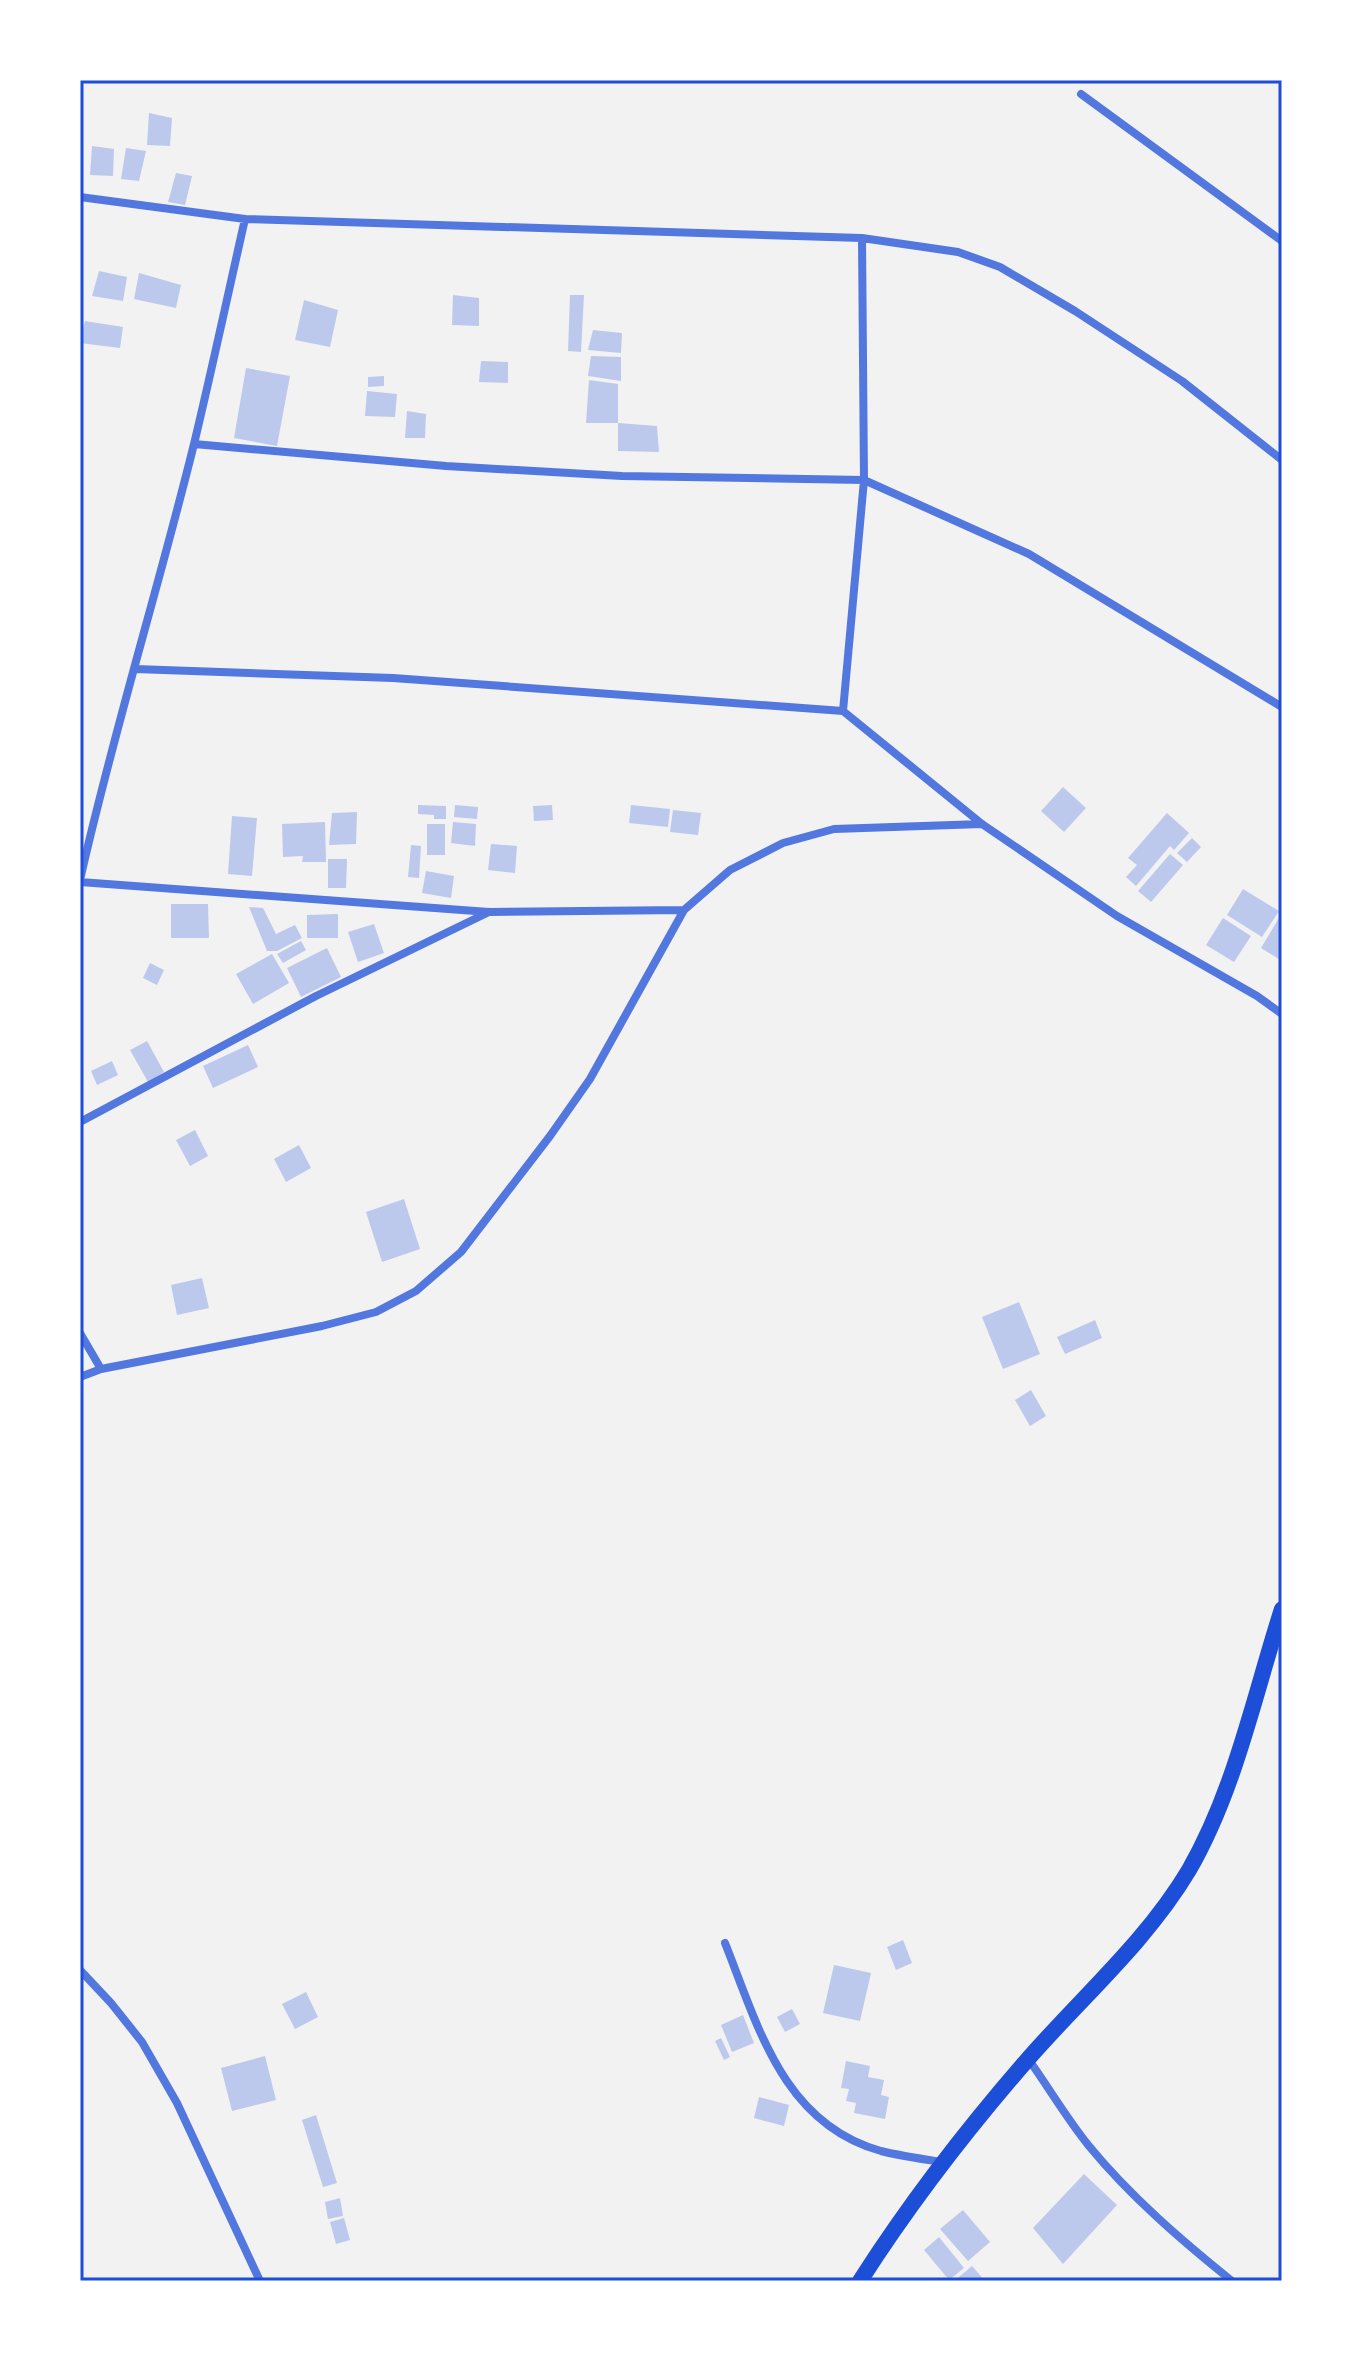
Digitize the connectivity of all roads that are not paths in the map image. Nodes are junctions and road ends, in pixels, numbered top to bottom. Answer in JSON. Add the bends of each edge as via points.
{"nodes":[{"id":1,"x":1081,"y":94,"type":"dead end"},
{"id":2,"x":80,"y":197,"type":"edge"},
{"id":3,"x":245,"y":219,"type":"junction"},
{"id":4,"x":862,"y":238,"type":"junction"},
{"id":5,"x":1282,"y":241,"type":"edge"},
{"id":6,"x":194,"y":444,"type":"junction"},
{"id":7,"x":1282,"y":460,"type":"edge"},
{"id":8,"x":864,"y":480,"type":"junction"},
{"id":9,"x":135,"y":669,"type":"junction"},
{"id":10,"x":1282,"y":707,"type":"edge"},
{"id":11,"x":843,"y":711,"type":"junction"},
{"id":12,"x":982,"y":824,"type":"junction"},
{"id":13,"x":80,"y":881,"type":"edge"},
{"id":14,"x":684,"y":910,"type":"junction"},
{"id":15,"x":489,"y":912,"type":"junction"},
{"id":16,"x":1282,"y":1014,"type":"edge"},
{"id":17,"x":80,"y":1122,"type":"edge"},
{"id":18,"x":80,"y":1333,"type":"edge"},
{"id":19,"x":101,"y":1369,"type":"junction"},
{"id":20,"x":80,"y":1377,"type":"edge"},
{"id":21,"x":1282,"y":1609,"type":"edge"},
{"id":22,"x":725,"y":1943,"type":"dead end"},
{"id":23,"x":80,"y":1970,"type":"edge"},
{"id":24,"x":1028,"y":2059,"type":"junction"},
{"id":25,"x":943,"y":2163,"type":"junction"},
{"id":26,"x":260,"y":2281,"type":"edge"},
{"id":27,"x":860,"y":2281,"type":"edge"},
{"id":28,"x":1232,"y":2281,"type":"edge"}],
"edges":[{"from":1,"to":5,"type":"street"},
{"from":2,"to":3,"type":"street"},
{"from":3,"to":4,"type":"street"},
{"from":3,"to":6,"type":"street"},
{"from":4,"to":7,"type":"street","via":[[958,252],[1000,267],[1182,381]]},
{"from":4,"to":8,"type":"street"},
{"from":6,"to":8,"type":"street","via":[[622,476]]},
{"from":6,"to":9,"type":"street"},
{"from":8,"to":10,"type":"street","via":[[1029,554]]},
{"from":8,"to":11,"type":"street"},
{"from":9,"to":11,"type":"street","via":[[393,678]]},
{"from":9,"to":13,"type":"street"},
{"from":11,"to":12,"type":"street"},
{"from":12,"to":14,"type":"street","via":[[834,829],[783,843],[730,870]]},
{"from":12,"to":16,"type":"street","via":[[1117,916]]},
{"from":13,"to":15,"type":"street"},
{"from":14,"to":15,"type":"street"},
{"from":14,"to":19,"type":"street","via":[[582,1091],[461,1252],[416,1291],[376,1312],[322,1326]]},
{"from":15,"to":17,"type":"street","via":[[316,996]]},
{"from":18,"to":19,"type":"street"},
{"from":19,"to":20,"type":"street"},
{"from":21,"to":24,"type":"main road","via":[[1220,1809],[1188,1871],[1151,1926]]},
{"from":22,"to":25,"type":"street","via":[[771,2059],[798,2097],[849,2138],[880,2151]]},
{"from":23,"to":26,"type":"street","via":[[142,2042],[177,2103]]},
{"from":24,"to":25,"type":"main road"},
{"from":24,"to":28,"type":"street","via":[[1124,2186]]},
{"from":25,"to":27,"type":"main road"}]}
